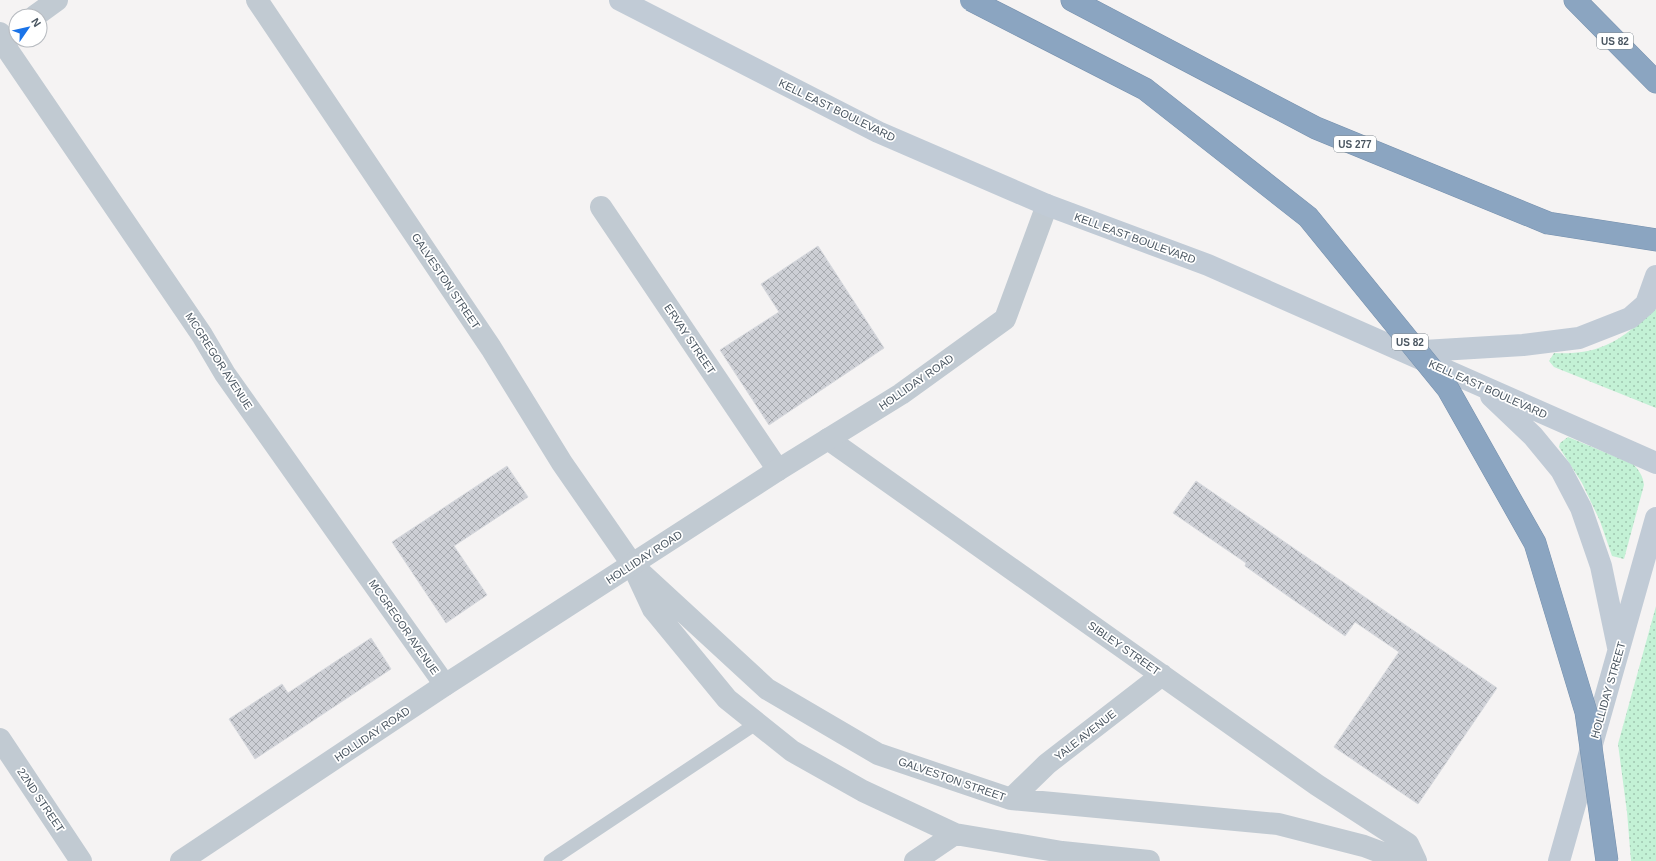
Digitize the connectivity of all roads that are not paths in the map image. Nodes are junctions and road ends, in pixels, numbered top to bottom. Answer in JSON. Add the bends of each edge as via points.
{"nodes":[{"id":1,"x":57,"y":0,"type":"edge"},
{"id":2,"x":257,"y":0,"type":"edge"},
{"id":3,"x":620,"y":0,"type":"edge"},
{"id":4,"x":971,"y":0,"type":"edge"},
{"id":5,"x":1072,"y":0,"type":"edge"},
{"id":6,"x":1575,"y":0,"type":"edge"},
{"id":7,"x":46,"y":8,"type":"edge"},
{"id":8,"x":6,"y":34,"type":"edge"},
{"id":9,"x":1656,"y":82,"type":"edge"},
{"id":10,"x":1047,"y":205,"type":"junction"},
{"id":11,"x":602,"y":207,"type":"dead end"},
{"id":12,"x":1656,"y":240,"type":"edge"},
{"id":13,"x":1656,"y":276,"type":"edge"},
{"id":14,"x":1404,"y":352,"type":"junction"},
{"id":15,"x":1482,"y":386,"type":"junction"},
{"id":16,"x":828,"y":439,"type":"junction"},
{"id":17,"x":1656,"y":464,"type":"edge"},
{"id":18,"x":778,"y":470,"type":"junction"},
{"id":19,"x":1656,"y":518,"type":"edge"},
{"id":20,"x":632,"y":564,"type":"junction"},
{"id":21,"x":1619,"y":651,"type":"junction"},
{"id":22,"x":1162,"y":675,"type":"junction"},
{"id":23,"x":446,"y":685,"type":"junction"},
{"id":24,"x":757,"y":723,"type":"junction"},
{"id":25,"x":0,"y":739,"type":"edge"},
{"id":26,"x":1011,"y":799,"type":"junction"},
{"id":27,"x":955,"y":834,"type":"junction"},
{"id":28,"x":82,"y":861,"type":"edge"},
{"id":29,"x":180,"y":861,"type":"edge"},
{"id":30,"x":550,"y":861,"type":"edge"},
{"id":31,"x":915,"y":861,"type":"edge"},
{"id":32,"x":1149,"y":861,"type":"edge"},
{"id":33,"x":1404,"y":861,"type":"edge"},
{"id":34,"x":1416,"y":861,"type":"edge"},
{"id":35,"x":1559,"y":861,"type":"edge"},
{"id":36,"x":1607,"y":861,"type":"edge"}],
"edges":[{"from":1,"to":7,"type":"street"},
{"from":2,"to":20,"type":"street","name":"GALVESTON STREET","via":[[491,348],[562,463]]},
{"from":3,"to":10,"type":"main road","name":"KELL EAST BOULEVARD","via":[[878,132]]},
{"from":4,"to":36,"type":"highway","number":"US 82","bridge":true,"via":[[1145,89],[1308,217],[1448,389],[1535,543],[1586,712]]},
{"from":5,"to":12,"type":"highway","number":"US 277","via":[[1316,128],[1548,224]]},
{"from":6,"to":9,"type":"highway","number":"US 82"},
{"from":8,"to":23,"type":"street","name":"MCGREGOR AVENUE","via":[[9,52],[202,334],[225,374]]},
{"from":10,"to":14,"type":"main road","name":"KELL EAST BOULEVARD","via":[[1208,265]]},
{"from":10,"to":16,"type":"street","name":"HOLLIDAY ROAD","via":[[1005,319],[901,394]]},
{"from":11,"to":18,"type":"street","name":"ERVAY STREET"},
{"from":13,"to":14,"type":"main road","via":[[1646,304],[1630,318],[1579,338],[1523,346]]},
{"from":14,"to":15,"type":"main road","name":"KELL EAST BOULEVARD"},
{"from":15,"to":17,"type":"main road","name":"KELL EAST BOULEVARD"},
{"from":15,"to":21,"type":"main road","via":[[1533,436],[1562,470],[1581,508],[1601,566]]},
{"from":16,"to":18,"type":"street","name":"HOLLIDAY ROAD"},
{"from":16,"to":22,"type":"street","name":"SIBLEY STREET"},
{"from":18,"to":20,"type":"street","name":"HOLLIDAY ROAD"},
{"from":19,"to":21,"type":"main road","name":"HOLLIDAY STREET"},
{"from":20,"to":23,"type":"street","name":"HOLLIDAY ROAD"},
{"from":20,"to":24,"type":"street","name":"GALVESTON STREET","via":[[653,609],[727,699]]},
{"from":20,"to":26,"type":"street","name":"GALVESTON STREET","via":[[767,689],[878,754]]},
{"from":21,"to":35,"type":"main road","name":"HOLLIDAY STREET"},
{"from":22,"to":26,"type":"street","name":"YALE AVENUE","via":[[1047,764]]},
{"from":22,"to":34,"type":"street","name":"SIBLEY STREET","via":[[1317,785],[1408,844]]},
{"from":23,"to":29,"type":"street","name":"HOLLIDAY ROAD"},
{"from":24,"to":27,"type":"street","name":"GALVESTON STREET","via":[[792,751],[850,784]]},
{"from":24,"to":30,"type":"lane"},
{"from":25,"to":28,"type":"street","name":"22ND STREET"},
{"from":26,"to":33,"type":"street","name":"GALVESTON STREET","via":[[1278,824],[1364,846]]},
{"from":27,"to":31,"type":"street"},
{"from":27,"to":32,"type":"street","name":"GALVESTON STREET","via":[[1062,852]]}]}
